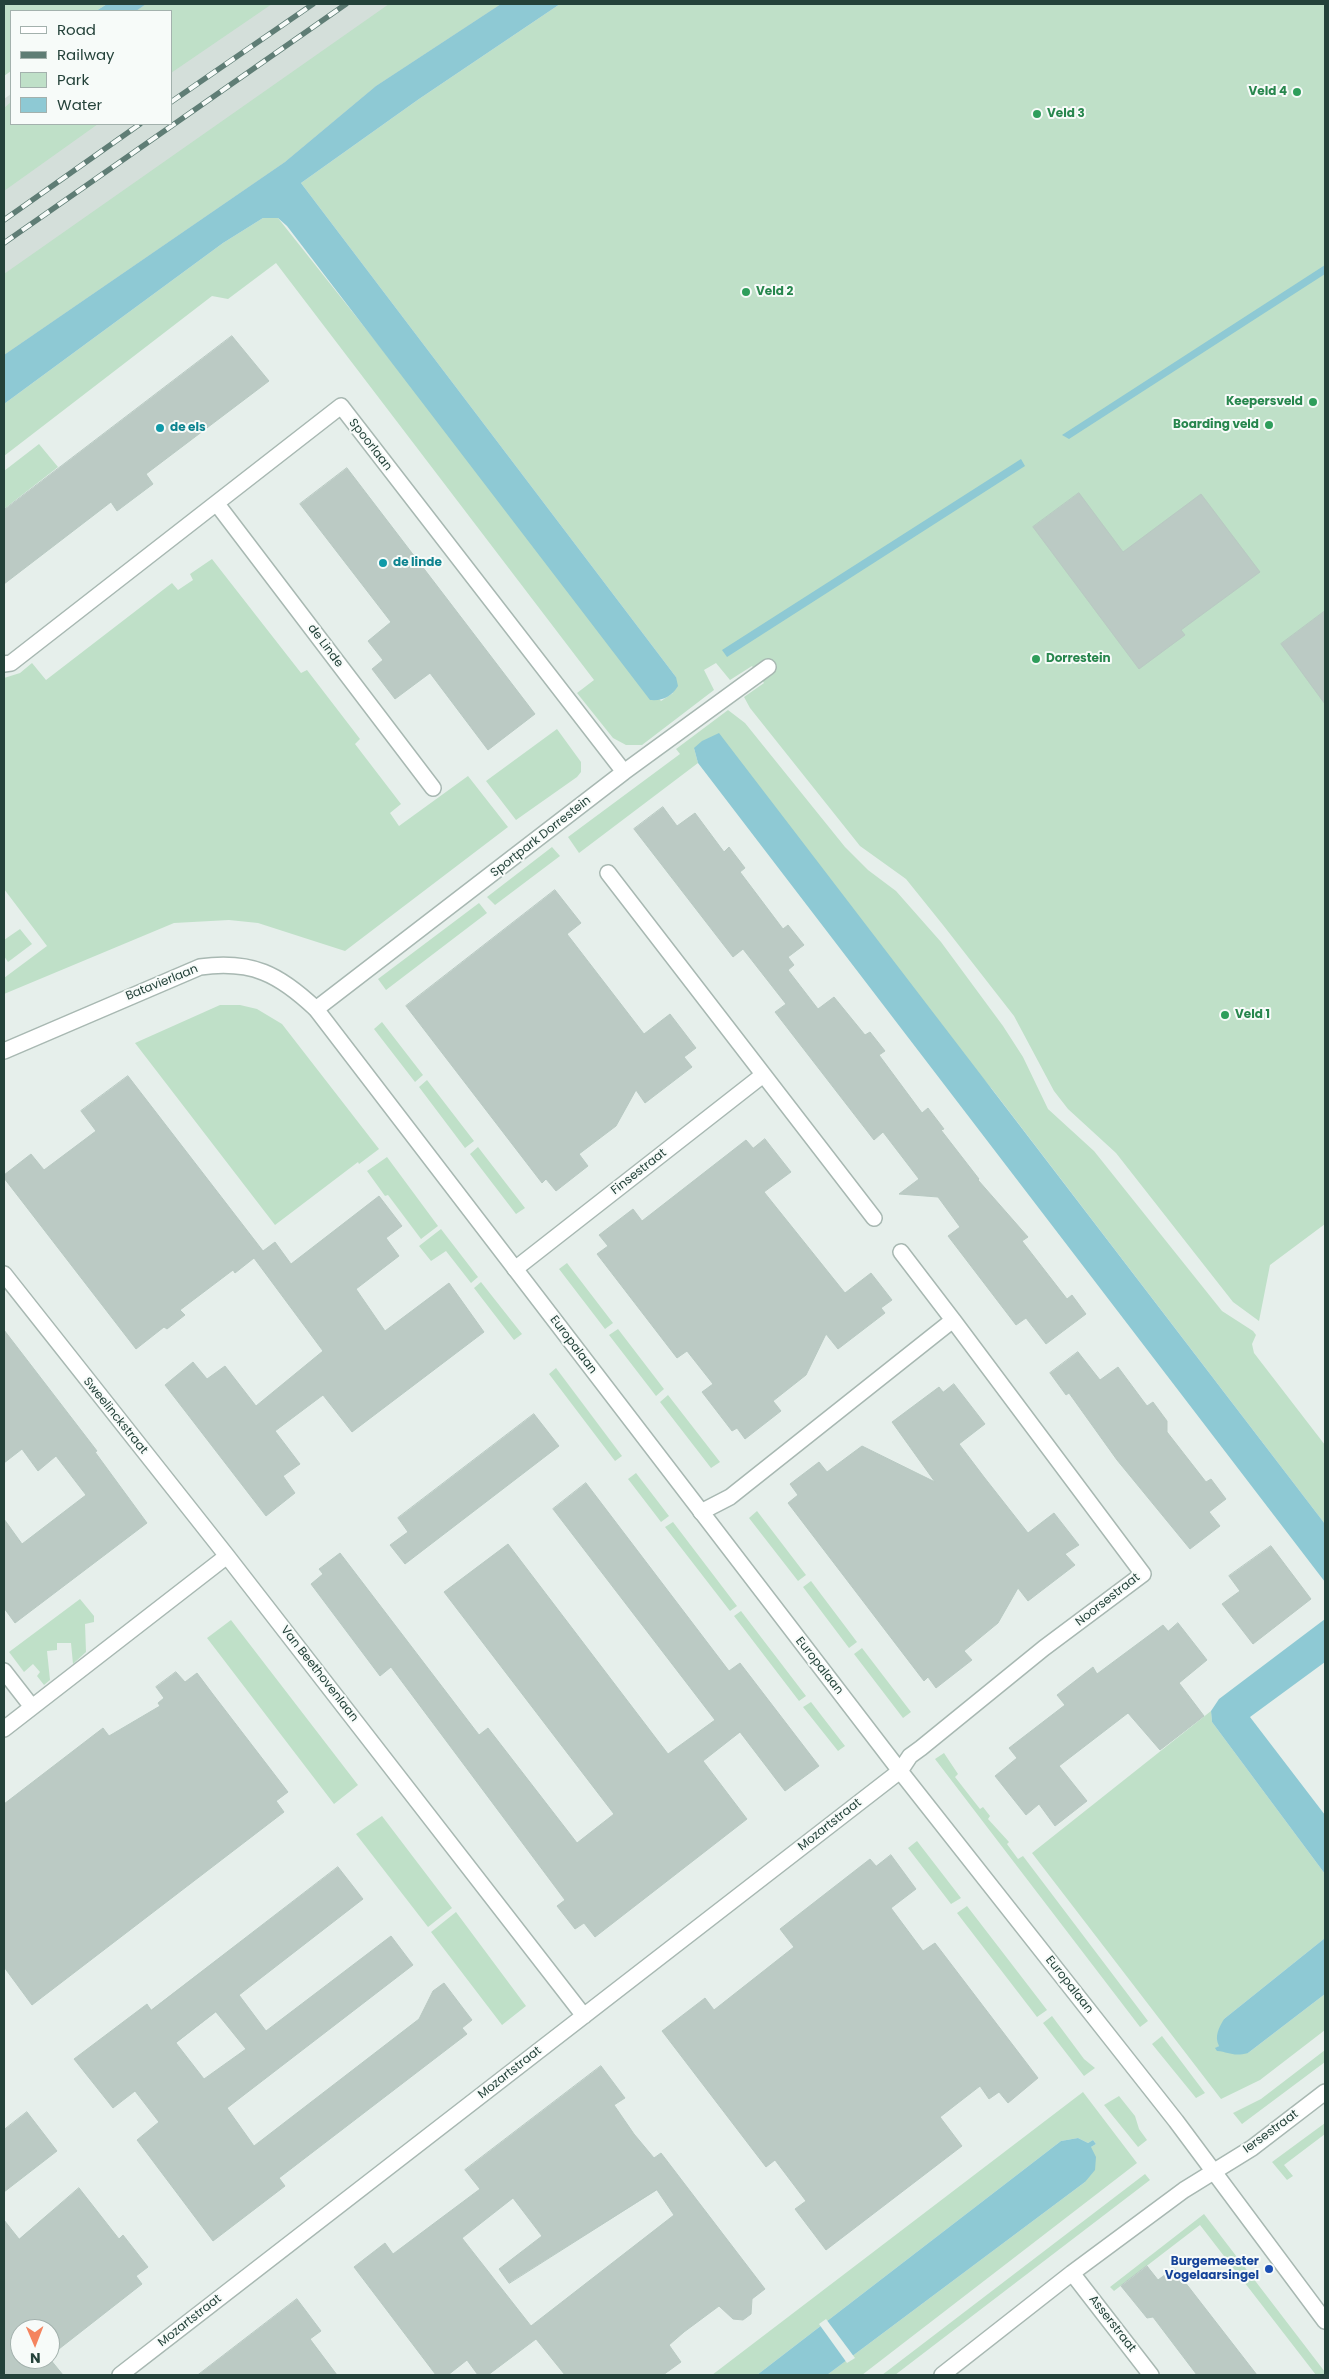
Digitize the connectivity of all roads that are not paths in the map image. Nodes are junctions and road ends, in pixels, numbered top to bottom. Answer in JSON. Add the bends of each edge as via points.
{"nodes":[{"id":1,"x":216,"y":504,"type":"junction"},
{"id":2,"x":4,"y":664,"type":"edge"},
{"id":3,"x":768,"y":667,"type":"dead end"},
{"id":4,"x":624,"y":772,"type":"junction"},
{"id":5,"x":433,"y":788,"type":"dead end"},
{"id":6,"x":608,"y":873,"type":"dead end"},
{"id":7,"x":316,"y":1009,"type":"junction"},
{"id":8,"x":4,"y":1051,"type":"edge"},
{"id":9,"x":763,"y":1074,"type":"junction"},
{"id":10,"x":874,"y":1218,"type":"dead end"},
{"id":11,"x":901,"y":1252,"type":"dead end"},
{"id":12,"x":515,"y":1269,"type":"junction"},
{"id":13,"x":4,"y":1274,"type":"edge"},
{"id":14,"x":952,"y":1320,"type":"junction"},
{"id":15,"x":701,"y":1512,"type":"junction"},
{"id":16,"x":227,"y":1556,"type":"junction"},
{"id":17,"x":4,"y":1671,"type":"edge"},
{"id":18,"x":32,"y":1707,"type":"junction"},
{"id":19,"x":4,"y":1729,"type":"edge"},
{"id":20,"x":900,"y":1771,"type":"junction"},
{"id":21,"x":584,"y":2016,"type":"junction"},
{"id":22,"x":1325,"y":2092,"type":"edge"},
{"id":23,"x":1214,"y":2171,"type":"junction"},
{"id":24,"x":1072,"y":2273,"type":"junction"},
{"id":25,"x":1325,"y":2321,"type":"edge"},
{"id":26,"x":120,"y":2375,"type":"edge"},
{"id":27,"x":942,"y":2375,"type":"edge"},
{"id":28,"x":1151,"y":2375,"type":"edge"}],
"edges":[{"from":1,"to":2,"type":"street","name":"Spoorlaan","via":[[11,662]]},
{"from":1,"to":4,"type":"street","name":"Spoorlaan","via":[[340,406]]},
{"from":1,"to":5,"type":"street","name":"de Linde"},
{"from":3,"to":4,"type":"street","name":"Sportpark Dorrestein"},
{"from":4,"to":7,"type":"street","name":"Sportpark Dorrestein"},
{"from":6,"to":9,"type":"street"},
{"from":7,"to":8,"type":"street","name":"Batavierlaan","via":[[294,988],[266,972],[236,965],[200,967]]},
{"from":7,"to":12,"type":"street","name":"Europalaan"},
{"from":9,"to":10,"type":"street"},
{"from":9,"to":12,"type":"street","name":"Finsestraat"},
{"from":11,"to":14,"type":"street","name":"Noorsestraat"},
{"from":12,"to":15,"type":"street","name":"Europalaan"},
{"from":13,"to":16,"type":"street","name":"Sweelinckstraat"},
{"from":14,"to":15,"type":"street","via":[[730,1497]]},
{"from":14,"to":20,"type":"street","name":"Noorsestraat","via":[[1144,1574],[1044,1648],[910,1756]]},
{"from":15,"to":20,"type":"street","name":"Europalaan"},
{"from":16,"to":18,"type":"street"},
{"from":16,"to":21,"type":"street","name":"Van Beethovenlaan"},
{"from":17,"to":18,"type":"street"},
{"from":18,"to":19,"type":"street"},
{"from":20,"to":21,"type":"street","name":"Mozartstraat"},
{"from":20,"to":23,"type":"street","name":"Europalaan"},
{"from":21,"to":26,"type":"street","name":"Mozartstraat"},
{"from":22,"to":23,"type":"street","name":"Iersestraat","via":[[1252,2148]]},
{"from":23,"to":24,"type":"street"},
{"from":23,"to":25,"type":"street","name":"Europalaan"},
{"from":24,"to":27,"type":"street"},
{"from":24,"to":28,"type":"street","name":"Asserstraat"}]}
